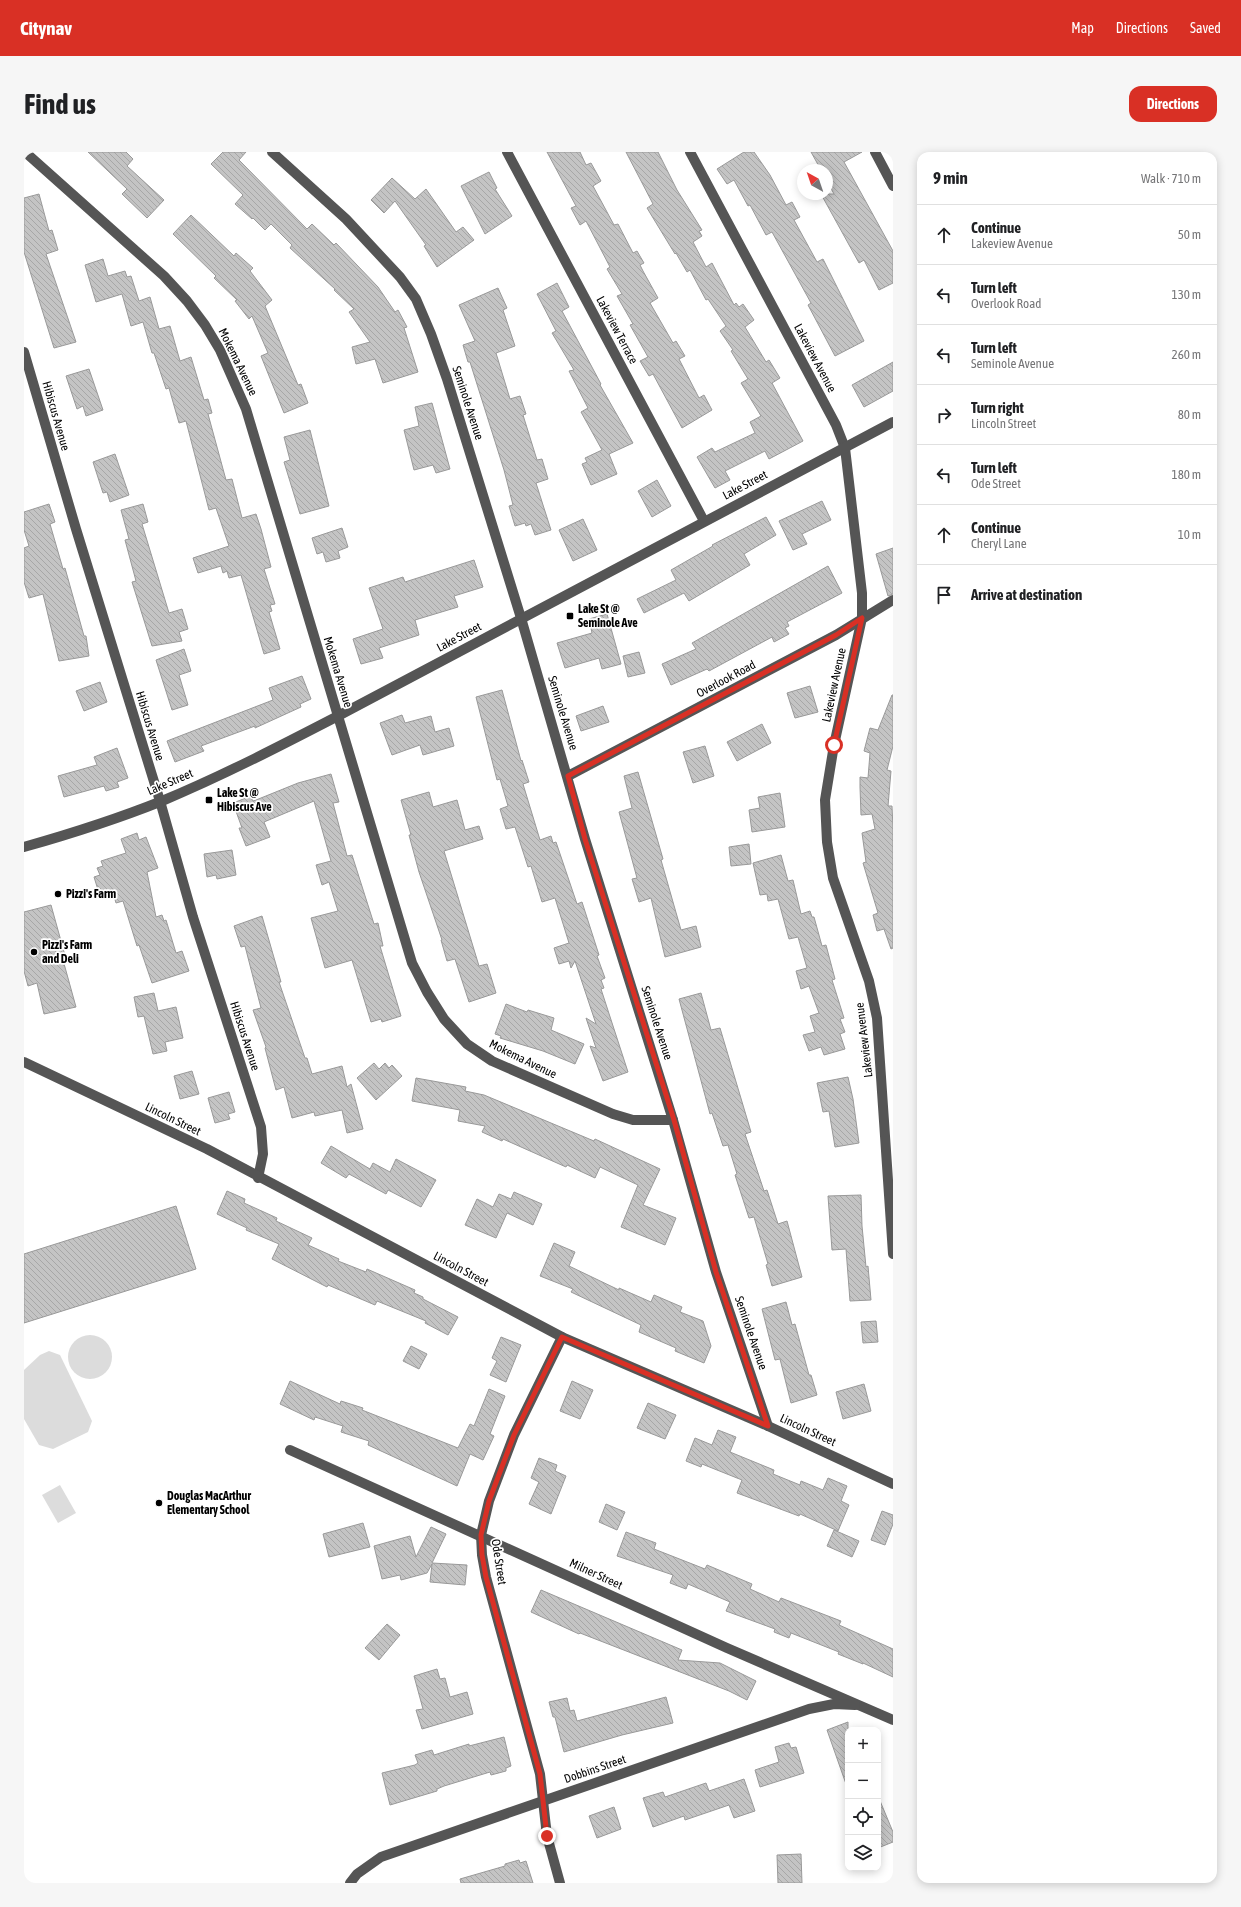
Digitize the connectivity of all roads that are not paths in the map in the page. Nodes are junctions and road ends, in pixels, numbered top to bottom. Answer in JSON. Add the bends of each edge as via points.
{"nodes":[{"id":1,"x":25,"y":152,"type":"edge"},
{"id":2,"x":272,"y":152,"type":"edge"},
{"id":3,"x":507,"y":152,"type":"edge"},
{"id":4,"x":690,"y":152,"type":"edge"},
{"id":5,"x":875,"y":152,"type":"edge"},
{"id":6,"x":893,"y":186,"type":"edge"},
{"id":7,"x":24,"y":352,"type":"edge"},
{"id":8,"x":893,"y":422,"type":"edge"},
{"id":9,"x":845,"y":448,"type":"junction"},
{"id":10,"x":704,"y":521,"type":"junction"},
{"id":11,"x":893,"y":600,"type":"edge"},
{"id":12,"x":522,"y":618,"type":"junction"},
{"id":13,"x":862,"y":618,"type":"junction"},
{"id":14,"x":338,"y":716,"type":"junction"},
{"id":15,"x":568,"y":776,"type":"junction"},
{"id":16,"x":160,"y":801,"type":"junction"},
{"id":17,"x":24,"y":847,"type":"edge"},
{"id":18,"x":24,"y":1062,"type":"edge"},
{"id":19,"x":674,"y":1120,"type":"junction"},
{"id":20,"x":258,"y":1178,"type":"junction"},
{"id":21,"x":892,"y":1215,"type":"edge"},
{"id":22,"x":893,"y":1254,"type":"edge"},
{"id":23,"x":562,"y":1337,"type":"junction"},
{"id":24,"x":768,"y":1426,"type":"junction"},
{"id":25,"x":290,"y":1450,"type":"dead end"},
{"id":26,"x":893,"y":1484,"type":"edge"},
{"id":27,"x":481,"y":1535,"type":"junction"},
{"id":28,"x":859,"y":1705,"type":"junction"},
{"id":29,"x":893,"y":1720,"type":"edge"},
{"id":30,"x":544,"y":1801,"type":"junction"},
{"id":31,"x":350,"y":1883,"type":"edge"},
{"id":32,"x":560,"y":1883,"type":"edge"}],
"edges":[{"from":1,"to":14,"type":"street","name":"Mokema Avenue","via":[[164,276],[201,319],[220,350],[246,409]]},
{"from":2,"to":12,"type":"street","name":"Seminole Avenue","via":[[362,236],[400,277],[416,299],[448,379]]},
{"from":3,"to":10,"type":"street","name":"Lakeview Terrace"},
{"from":4,"to":9,"type":"street","name":"Lakeview Avenue","via":[[836,425]]},
{"from":5,"to":6,"type":"street"},
{"from":7,"to":16,"type":"street","name":"Hibiscus Avenue"},
{"from":8,"to":9,"type":"street","name":"Lake Street"},
{"from":9,"to":10,"type":"street","name":"Lake Street"},
{"from":9,"to":13,"type":"street","name":"Lakeview Avenue","via":[[862,593]]},
{"from":10,"to":12,"type":"street","name":"Lake Street"},
{"from":11,"to":13,"type":"street","name":"Overlook Road"},
{"from":12,"to":14,"type":"street","name":"Lake Street"},
{"from":12,"to":15,"type":"street","name":"Seminole Avenue"},
{"from":13,"to":15,"type":"street","name":"Overlook Road","via":[[836,635]]},
{"from":13,"to":21,"type":"street","name":"Lakeview Avenue","via":[[834,745],[827,792],[827,842],[832,878],[869,981],[877,1018]]},
{"from":14,"to":16,"type":"street","name":"Lake Street","via":[[241,765]]},
{"from":14,"to":19,"type":"street","name":"Mokema Avenue","via":[[412,963],[444,1019],[467,1044],[492,1061],[613,1114],[633,1120]]},
{"from":15,"to":19,"type":"street","name":"Seminole Avenue","via":[[585,839]]},
{"from":16,"to":17,"type":"street","name":"Lake Street"},
{"from":16,"to":20,"type":"street","name":"Hibiscus Avenue","via":[[193,917],[261,1127],[263,1154]]},
{"from":18,"to":20,"type":"street","name":"Lincoln Street","via":[[207,1149]]},
{"from":19,"to":24,"type":"street","name":"Seminole Avenue","via":[[716,1272]]},
{"from":20,"to":23,"type":"street","name":"Lincoln Street"},
{"from":21,"to":22,"type":"street","name":"Lakeview Avenue"},
{"from":23,"to":24,"type":"street","name":"Lincoln Street"},
{"from":23,"to":27,"type":"street","name":"Ode Street","via":[[514,1435],[489,1501]]},
{"from":24,"to":26,"type":"street","name":"Lincoln Street"},
{"from":25,"to":27,"type":"street","name":"Milner Street"},
{"from":27,"to":28,"type":"street","name":"Milner Street","via":[[727,1648]]},
{"from":27,"to":30,"type":"street","name":"Ode Street","via":[[486,1577],[540,1774]]},
{"from":28,"to":29,"type":"street","name":"Milner Street"},
{"from":28,"to":30,"type":"street","name":"Dobbins Street","via":[[834,1704],[808,1709]]},
{"from":30,"to":31,"type":"street","name":"Dobbins Street","via":[[381,1857],[356,1874]]},
{"from":30,"to":32,"type":"street","name":"Ode Street","via":[[547,1836]]}]}
